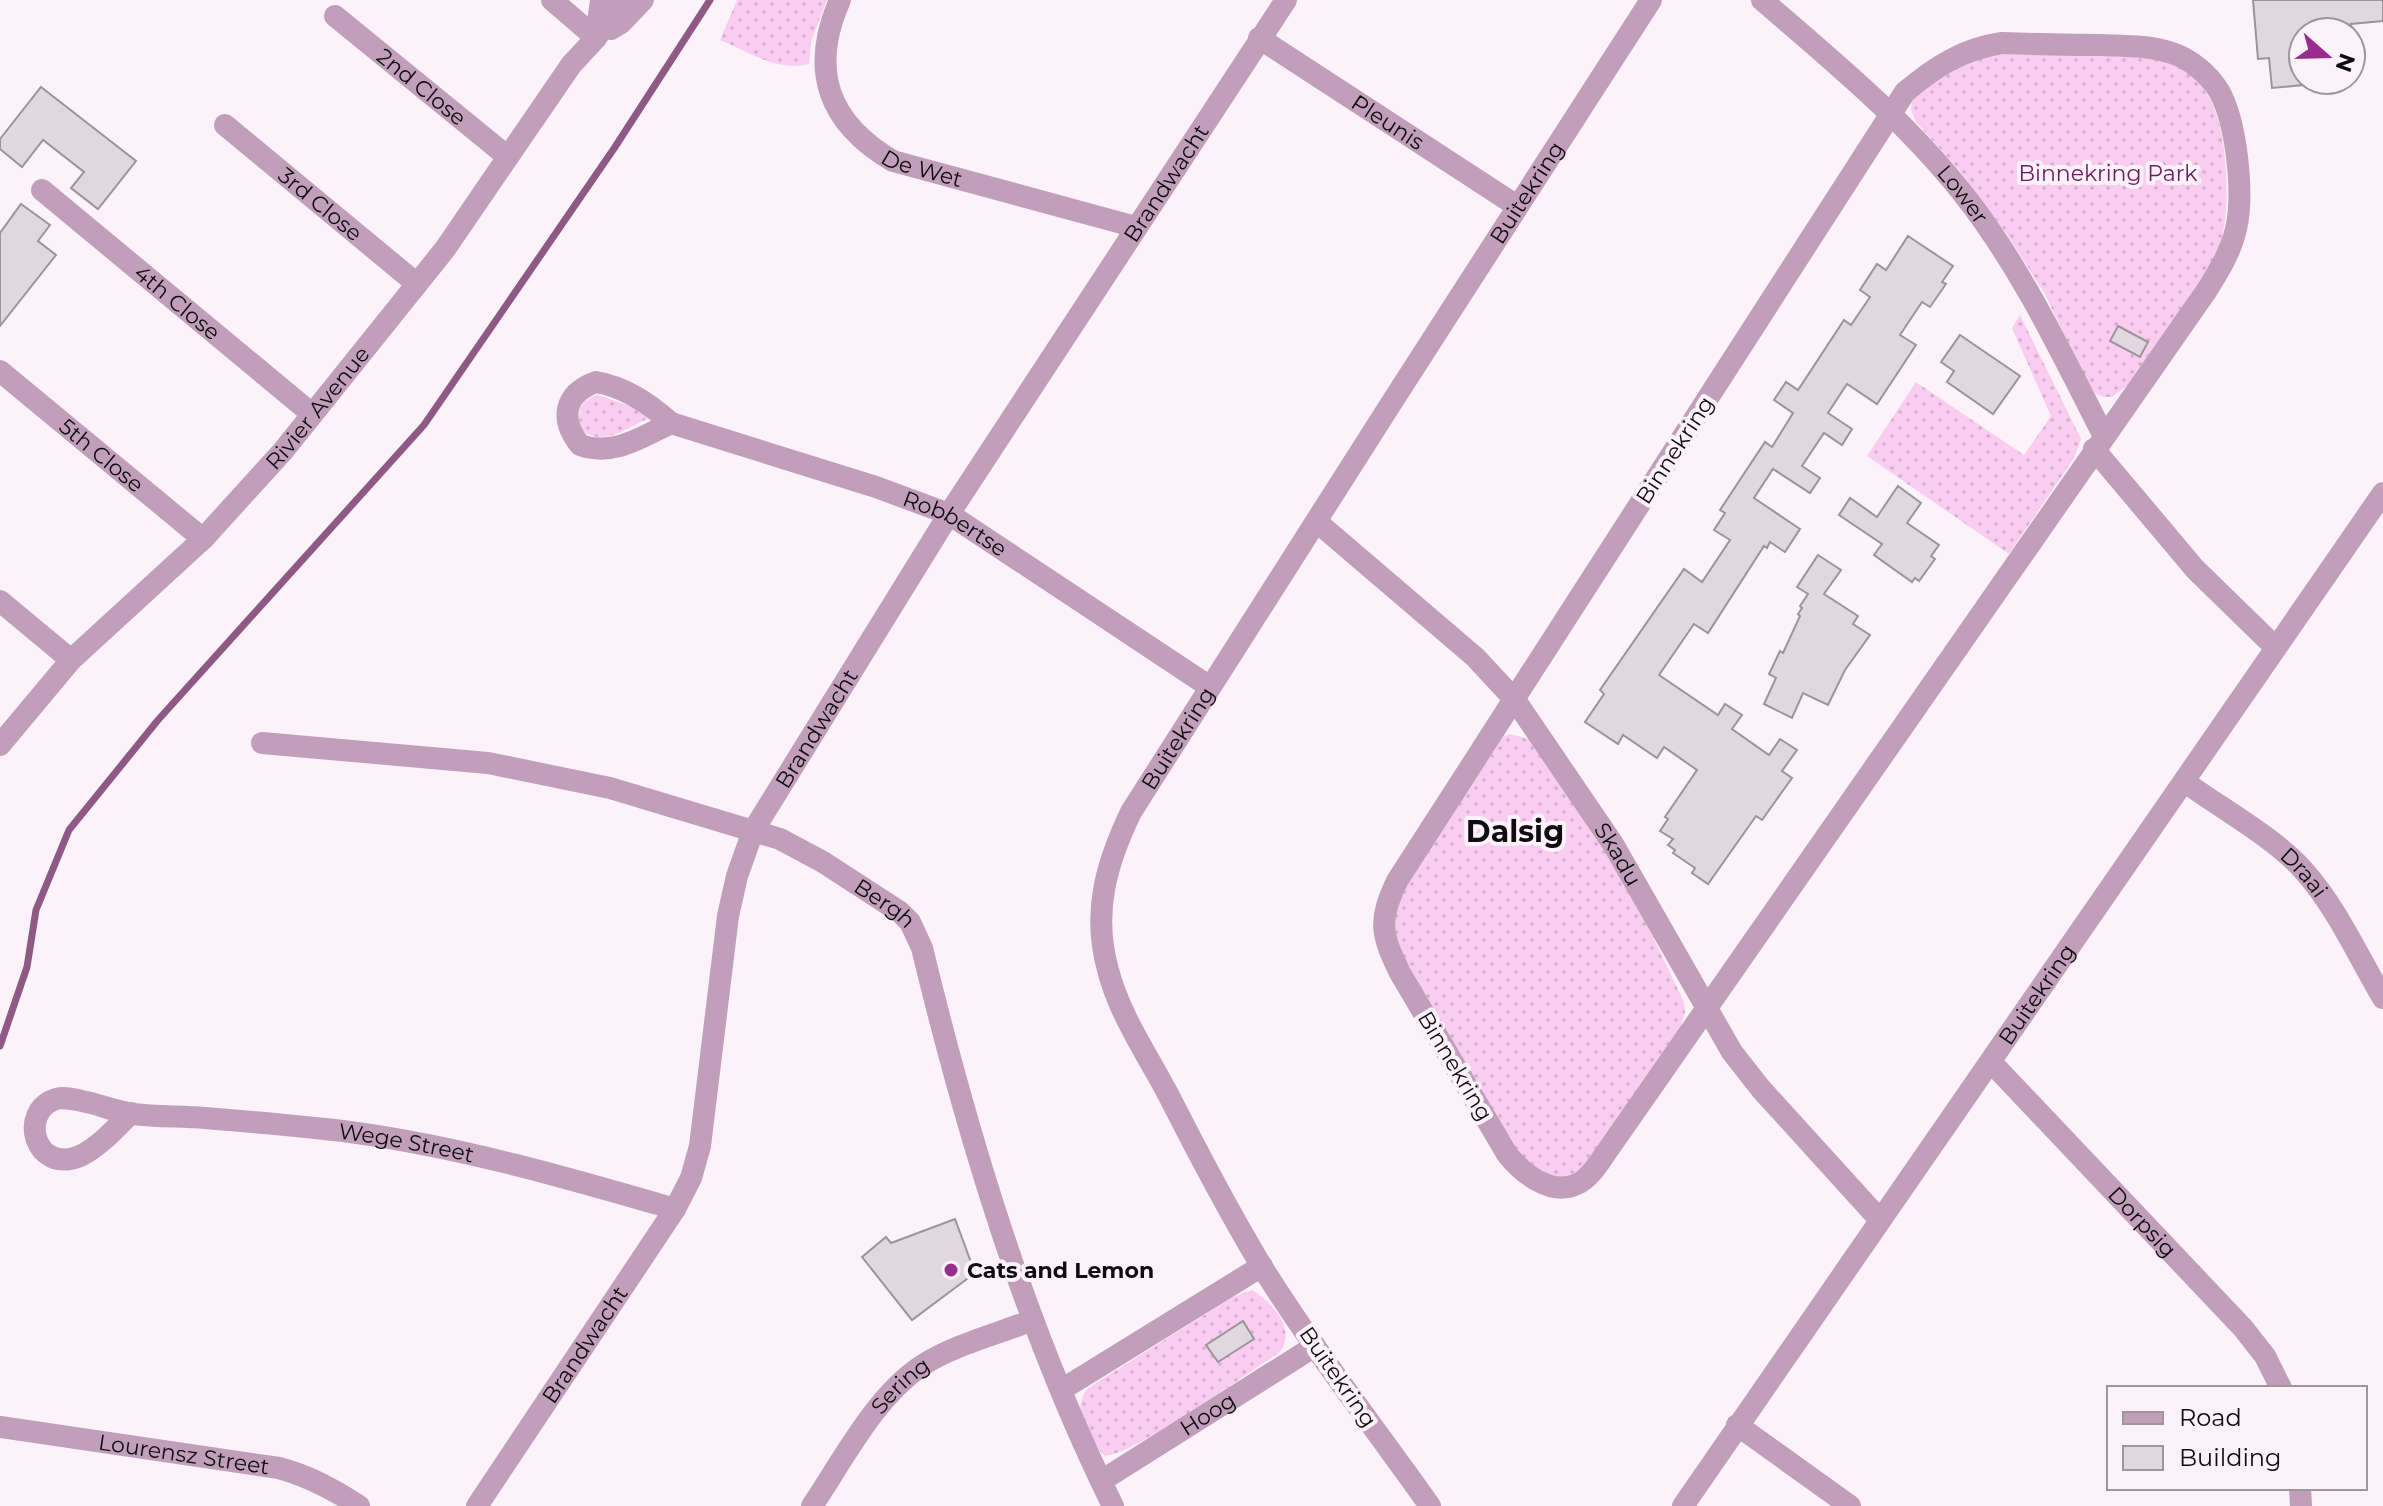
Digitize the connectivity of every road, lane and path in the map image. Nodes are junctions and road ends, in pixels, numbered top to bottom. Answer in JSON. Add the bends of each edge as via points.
{"nodes":[{"id":1,"x":552,"y":0,"type":"edge"},
{"id":2,"x":601,"y":0,"type":"edge"},
{"id":3,"x":623,"y":0,"type":"edge"},
{"id":4,"x":643,"y":0,"type":"edge"},
{"id":5,"x":840,"y":0,"type":"edge"},
{"id":6,"x":1286,"y":0,"type":"edge"},
{"id":7,"x":1651,"y":0,"type":"edge"},
{"id":8,"x":1762,"y":0,"type":"edge"},
{"id":9,"x":335,"y":16,"type":"dead end"},
{"id":10,"x":596,"y":38,"type":"junction"},
{"id":11,"x":1259,"y":38,"type":"junction"},
{"id":12,"x":1890,"y":114,"type":"junction"},
{"id":13,"x":225,"y":125,"type":"dead end"},
{"id":14,"x":508,"y":157,"type":"junction"},
{"id":15,"x":42,"y":190,"type":"dead end"},
{"id":16,"x":1517,"y":206,"type":"junction"},
{"id":17,"x":1136,"y":227,"type":"junction"},
{"id":18,"x":417,"y":284,"type":"junction"},
{"id":19,"x":0,"y":371,"type":"edge"},
{"id":20,"x":312,"y":414,"type":"junction"},
{"id":21,"x":671,"y":423,"type":"dead end"},
{"id":22,"x":2099,"y":442,"type":"junction"},
{"id":23,"x":2383,"y":493,"type":"edge"},
{"id":24,"x":949,"y":514,"type":"junction"},
{"id":25,"x":1317,"y":522,"type":"junction"},
{"id":26,"x":203,"y":539,"type":"junction"},
{"id":27,"x":0,"y":601,"type":"edge"},
{"id":28,"x":2275,"y":647,"type":"junction"},
{"id":29,"x":71,"y":660,"type":"junction"},
{"id":30,"x":1210,"y":687,"type":"junction"},
{"id":31,"x":1515,"y":700,"type":"junction"},
{"id":32,"x":262,"y":743,"type":"dead end"},
{"id":33,"x":0,"y":745,"type":"edge"},
{"id":34,"x":2185,"y":782,"type":"junction"},
{"id":35,"x":753,"y":831,"type":"junction"},
{"id":36,"x":2383,"y":998,"type":"edge"},
{"id":37,"x":1707,"y":1010,"type":"junction"},
{"id":38,"x":1991,"y":1062,"type":"junction"},
{"id":39,"x":131,"y":1113,"type":"dead end"},
{"id":40,"x":675,"y":1209,"type":"junction"},
{"id":41,"x":1880,"y":1220,"type":"junction"},
{"id":42,"x":1262,"y":1266,"type":"junction"},
{"id":43,"x":1033,"y":1320,"type":"junction"},
{"id":44,"x":1315,"y":1346,"type":"junction"},
{"id":45,"x":2280,"y":1386,"type":"edge"},
{"id":46,"x":1061,"y":1390,"type":"junction"},
{"id":47,"x":1737,"y":1425,"type":"junction"},
{"id":48,"x":0,"y":1427,"type":"edge"},
{"id":49,"x":1101,"y":1481,"type":"junction"},
{"id":50,"x":1682,"y":1503,"type":"edge"},
{"id":51,"x":359,"y":1506,"type":"edge"},
{"id":52,"x":477,"y":1506,"type":"edge"},
{"id":53,"x":812,"y":1506,"type":"edge"},
{"id":54,"x":1113,"y":1506,"type":"edge"},
{"id":55,"x":1430,"y":1506,"type":"edge"},
{"id":56,"x":1850,"y":1506,"type":"edge"}],
"edges":[{"from":1,"to":10,"type":"street"},
{"from":2,"to":10,"type":"street"},
{"from":3,"to":10,"type":"street","name":"Rivier Avenue"},
{"from":4,"to":10,"type":"street","name":"Rivier Avenue","via":[[621,23]]},
{"from":5,"to":17,"type":"street","name":"De Wet","via":[[824,56],[825,81],[850,129],[874,150],[893,161]]},
{"from":6,"to":11,"type":"street","name":"Brandwacht"},
{"from":7,"to":16,"type":"street","name":"Buitekring"},
{"from":8,"to":12,"type":"street","name":"Lower"},
{"from":9,"to":14,"type":"street","name":"2nd Close"},
{"from":10,"to":14,"type":"street","name":"Rivier Avenue","via":[[571,65]]},
{"from":11,"to":16,"type":"street","name":"Pleunis"},
{"from":11,"to":17,"type":"street","name":"Brandwacht"},
{"from":12,"to":22,"type":"street","name":"Lower","via":[[1970,202],[2001,247]]},
{"from":12,"to":22,"type":"street","name":"Binnekring","via":[[1905,92],[1933,69],[1979,46],[2002,43],[2160,50],[2190,61],[2218,91],[2236,151],[2236,229],[2207,290]]},
{"from":12,"to":31,"type":"street","name":"Binnekring"},
{"from":13,"to":18,"type":"street","name":"3rd Close"},
{"from":14,"to":18,"type":"street","name":"Rivier Avenue"},
{"from":15,"to":20,"type":"street","name":"4th Close"},
{"from":16,"to":25,"type":"street","name":"Buitekring"},
{"from":17,"to":24,"type":"street","name":"Brandwacht"},
{"from":18,"to":20,"type":"street","name":"Rivier Avenue"},
{"from":19,"to":26,"type":"street","name":"5th Close"},
{"from":20,"to":26,"type":"street","name":"Rivier Avenue"},
{"from":21,"to":24,"type":"street","name":"Robbertse"},
{"from":22,"to":28,"type":"street","name":"Lower","via":[[2115,470],[2195,569]]},
{"from":22,"to":37,"type":"street","name":"Binnekring"},
{"from":23,"to":28,"type":"street","name":"Buitekring"},
{"from":24,"to":30,"type":"street","name":"Robbertse"},
{"from":24,"to":35,"type":"street","name":"Brandwacht"},
{"from":25,"to":30,"type":"street","name":"Buitekring"},
{"from":25,"to":31,"type":"street","name":"Skadu","via":[[1475,657]]},
{"from":26,"to":29,"type":"street","name":"Rivier Avenue"},
{"from":27,"to":29,"type":"street"},
{"from":28,"to":34,"type":"street","name":"Buitekring"},
{"from":29,"to":33,"type":"street","name":"Rivier Avenue"},
{"from":30,"to":42,"type":"street","name":"Buitekring","via":[[1116,842],[1104,881],[1101,921],[1107,970],[1120,1003]]},
{"from":31,"to":37,"type":"street","name":"Skadu","via":[[1613,844]]},
{"from":31,"to":37,"type":"street","name":"Binnekring","via":[[1397,881],[1383,925],[1385,943],[1400,973],[1507,1154],[1540,1182],[1576,1185],[1610,1147]]},
{"from":32,"to":35,"type":"street","name":"Bergh","via":[[488,763],[610,788]]},
{"from":34,"to":36,"type":"street","name":"Draai","via":[[2303,870]]},
{"from":34,"to":38,"type":"street","name":"Buitekring"},
{"from":35,"to":40,"type":"street","name":"Brandwacht","via":[[728,916],[700,1146]]},
{"from":35,"to":43,"type":"street","name":"Bergh","via":[[823,862],[900,912],[917,934],[983,1170]]},
{"from":37,"to":41,"type":"street","name":"Skadu","via":[[1761,1089]]},
{"from":38,"to":41,"type":"street","name":"Buitekring"},
{"from":38,"to":45,"type":"street","name":"Dorpsig","via":[[2243,1328]]},
{"from":39,"to":40,"type":"street","name":"Wege Street","via":[[403,1141]]},
{"from":40,"to":52,"type":"street","name":"Brandwacht"},
{"from":41,"to":47,"type":"street","name":"Buitekring"},
{"from":42,"to":44,"type":"street","name":"Buitekring"},
{"from":42,"to":46,"type":"street"},
{"from":43,"to":46,"type":"street","name":"Bergh"},
{"from":43,"to":53,"type":"street","name":"Sering","via":[[926,1362],[909,1374],[891,1391]]},
{"from":44,"to":49,"type":"street","name":"Hoog"},
{"from":44,"to":55,"type":"street","name":"Buitekring"},
{"from":46,"to":49,"type":"street","name":"Bergh"},
{"from":47,"to":50,"type":"street","name":"Buitekring"},
{"from":47,"to":56,"type":"street"},
{"from":48,"to":51,"type":"street","name":"Lourensz Street","via":[[279,1468],[317,1481]]},
{"from":49,"to":54,"type":"street","name":"Bergh"}]}
